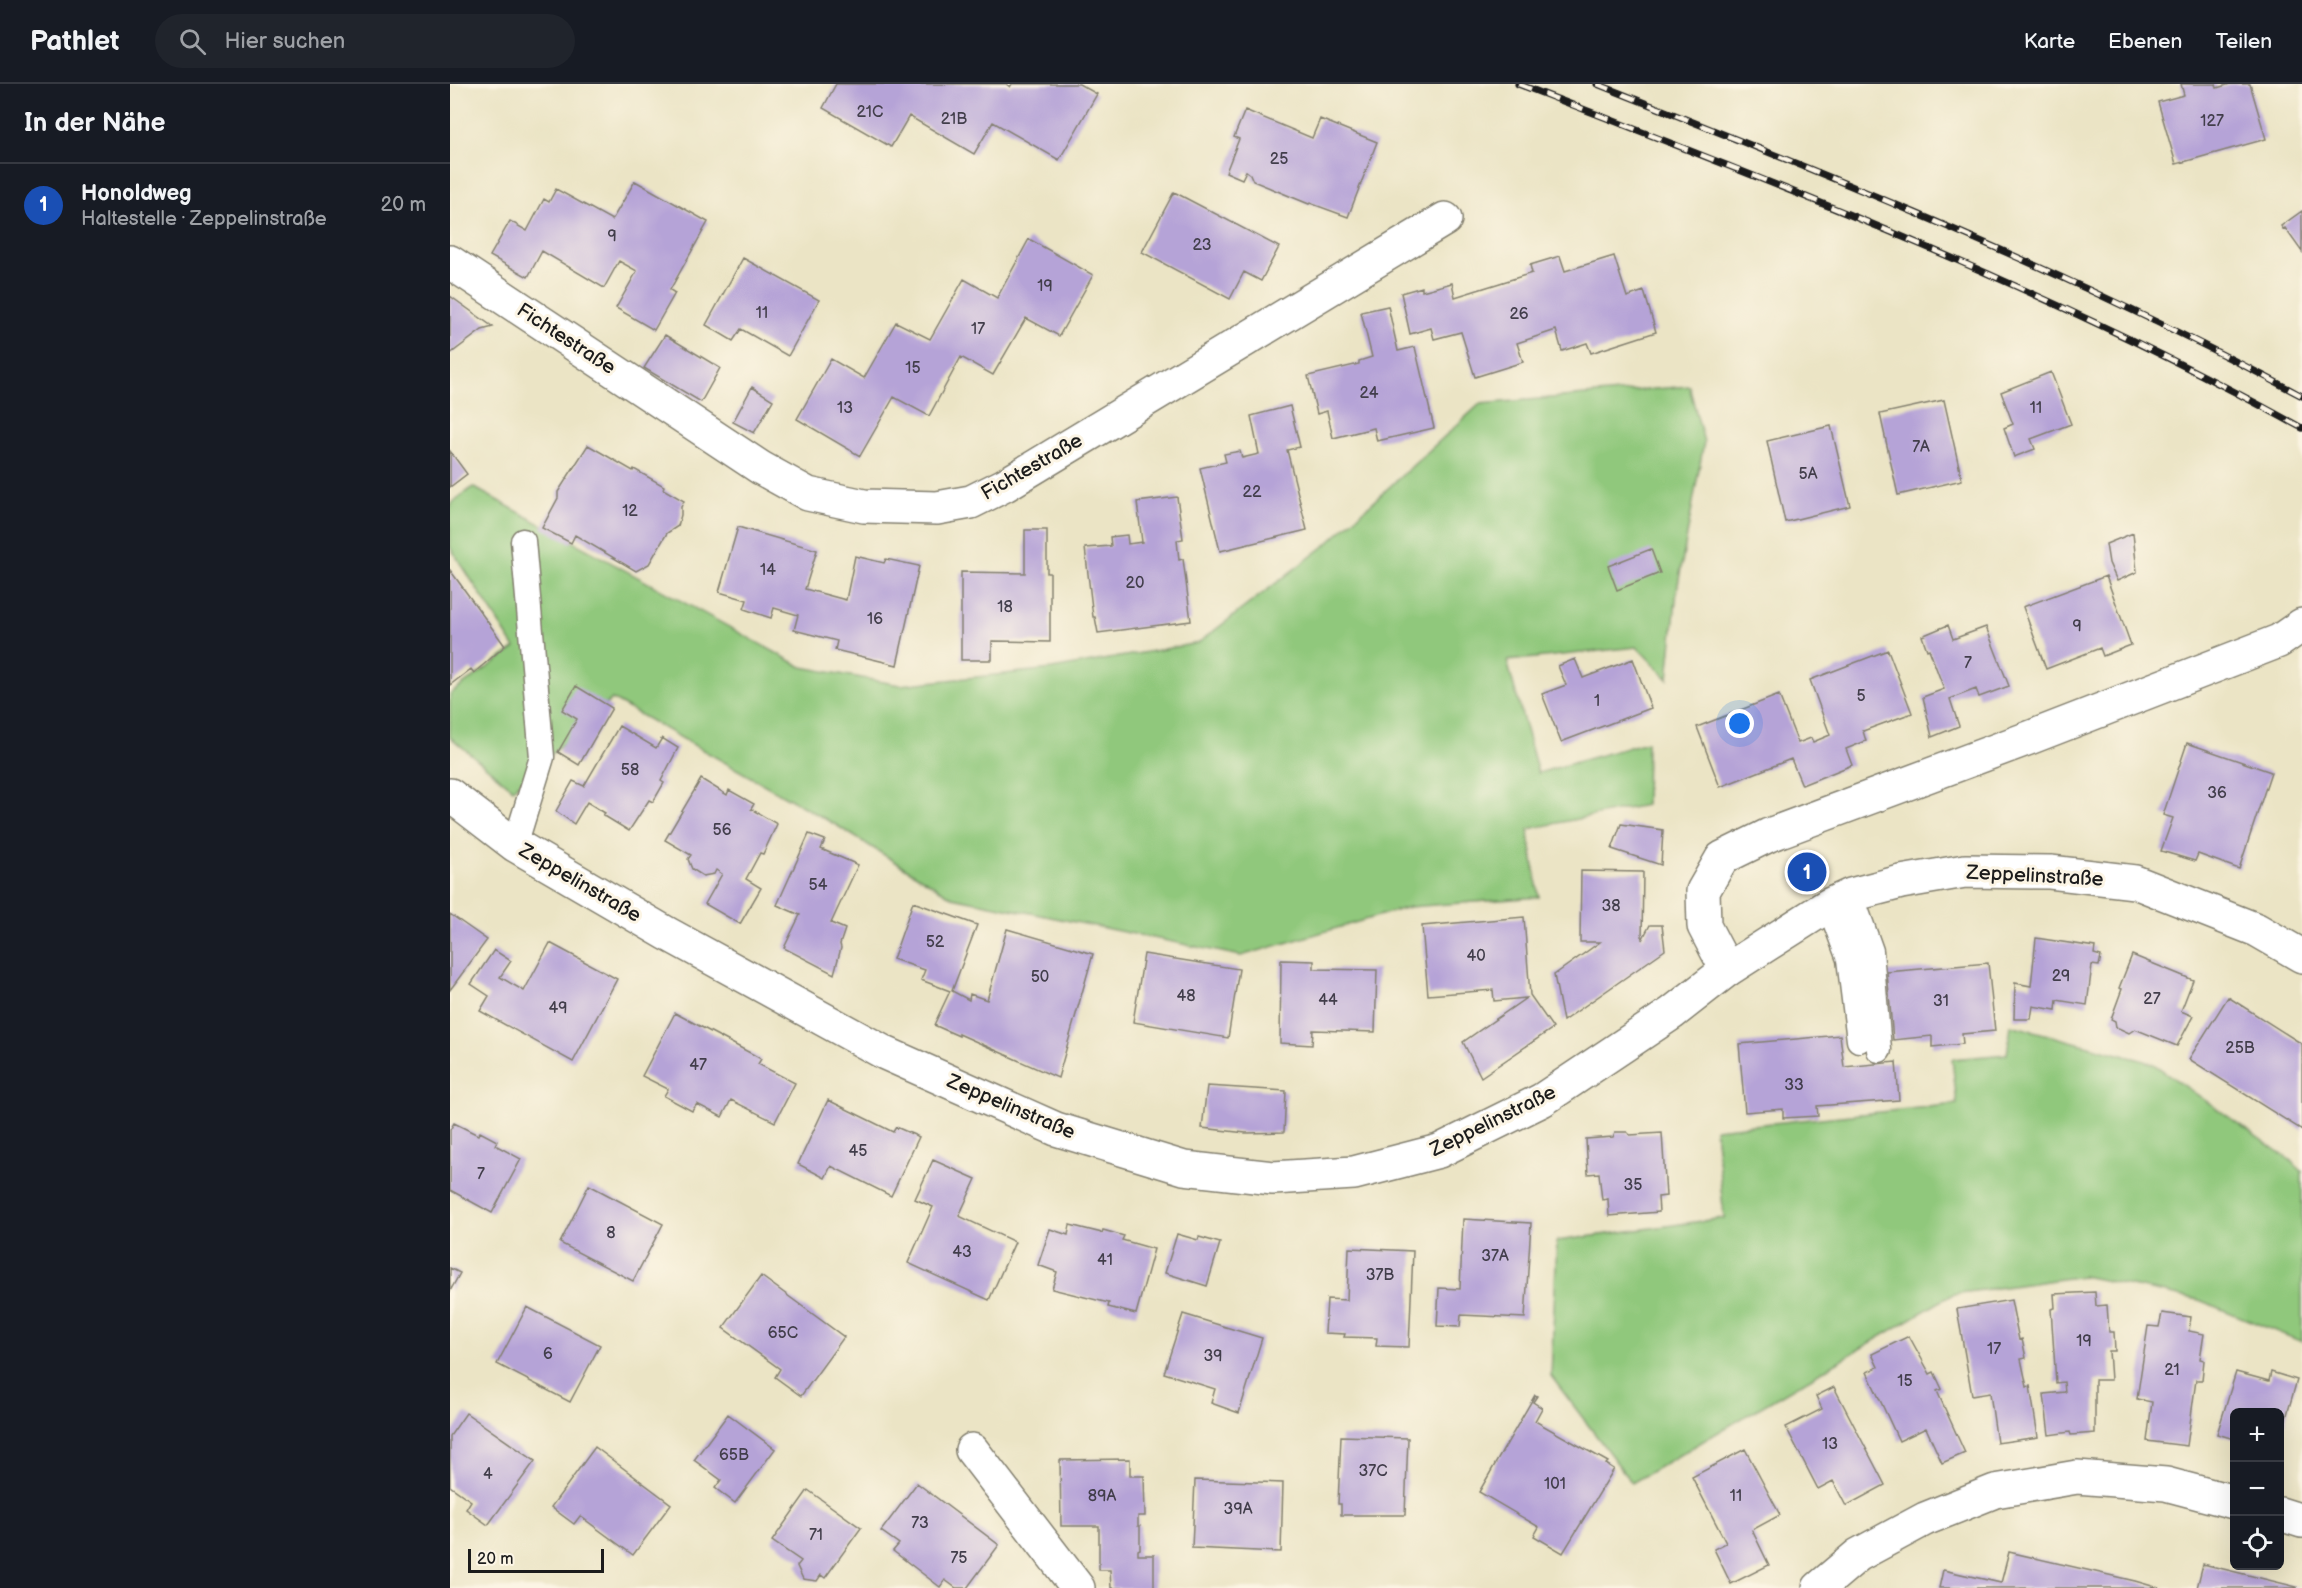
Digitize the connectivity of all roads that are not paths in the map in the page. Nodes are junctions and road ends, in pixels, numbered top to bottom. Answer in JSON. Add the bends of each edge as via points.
{"nodes":[{"id":1,"x":1445,"y":219,"type":"dead end"},
{"id":2,"x":450,"y":262,"type":"edge"},
{"id":3,"x":523,"y":541,"type":"dead end"},
{"id":4,"x":2302,"y":625,"type":"edge"},
{"id":5,"x":450,"y":795,"type":"edge"},
{"id":6,"x":515,"y":845,"type":"junction"},
{"id":7,"x":1840,"y":900,"type":"junction"},
{"id":8,"x":2302,"y":956,"type":"edge"},
{"id":9,"x":1727,"y":970,"type":"junction"},
{"id":10,"x":1869,"y":1045,"type":"dead end"},
{"id":11,"x":972,"y":1450,"type":"dead end"},
{"id":12,"x":2230,"y":1501,"type":"edge"},
{"id":13,"x":2284,"y":1516,"type":"edge"},
{"id":14,"x":2302,"y":1521,"type":"edge"},
{"id":15,"x":1078,"y":1588,"type":"edge"},
{"id":16,"x":1819,"y":1588,"type":"edge"}],
"edges":[{"from":1,"to":2,"type":"street","name":"Fichtestraße","via":[[1005,485],[971,502],[937,508],[864,506],[808,494],[760,468]]},
{"from":3,"to":6,"type":"lane","via":[[542,758]]},
{"from":4,"to":9,"type":"street","via":[[2278,641],[1769,835],[1722,858],[1703,891],[1704,926]]},
{"from":5,"to":6,"type":"street","name":"Zeppelinstraße"},
{"from":6,"to":9,"type":"street","name":"Zeppelinstraße","via":[[885,1053],[1056,1129],[1184,1168],[1273,1178],[1354,1173],[1439,1150],[1542,1100],[1672,1013]]},
{"from":7,"to":8,"type":"street","name":"Zeppelinstraße","via":[[1901,882],[1965,871],[2050,873],[2135,882],[2257,930]]},
{"from":7,"to":9,"type":"street","name":"Zeppelinstraße"},
{"from":7,"to":10,"type":"lane","via":[[1871,951]]},
{"from":11,"to":15,"type":"street"},
{"from":12,"to":16,"type":"street","via":[[2166,1484],[2077,1477],[1995,1491],[1925,1519],[1858,1555]]},
{"from":13,"to":14,"type":"street"}]}
